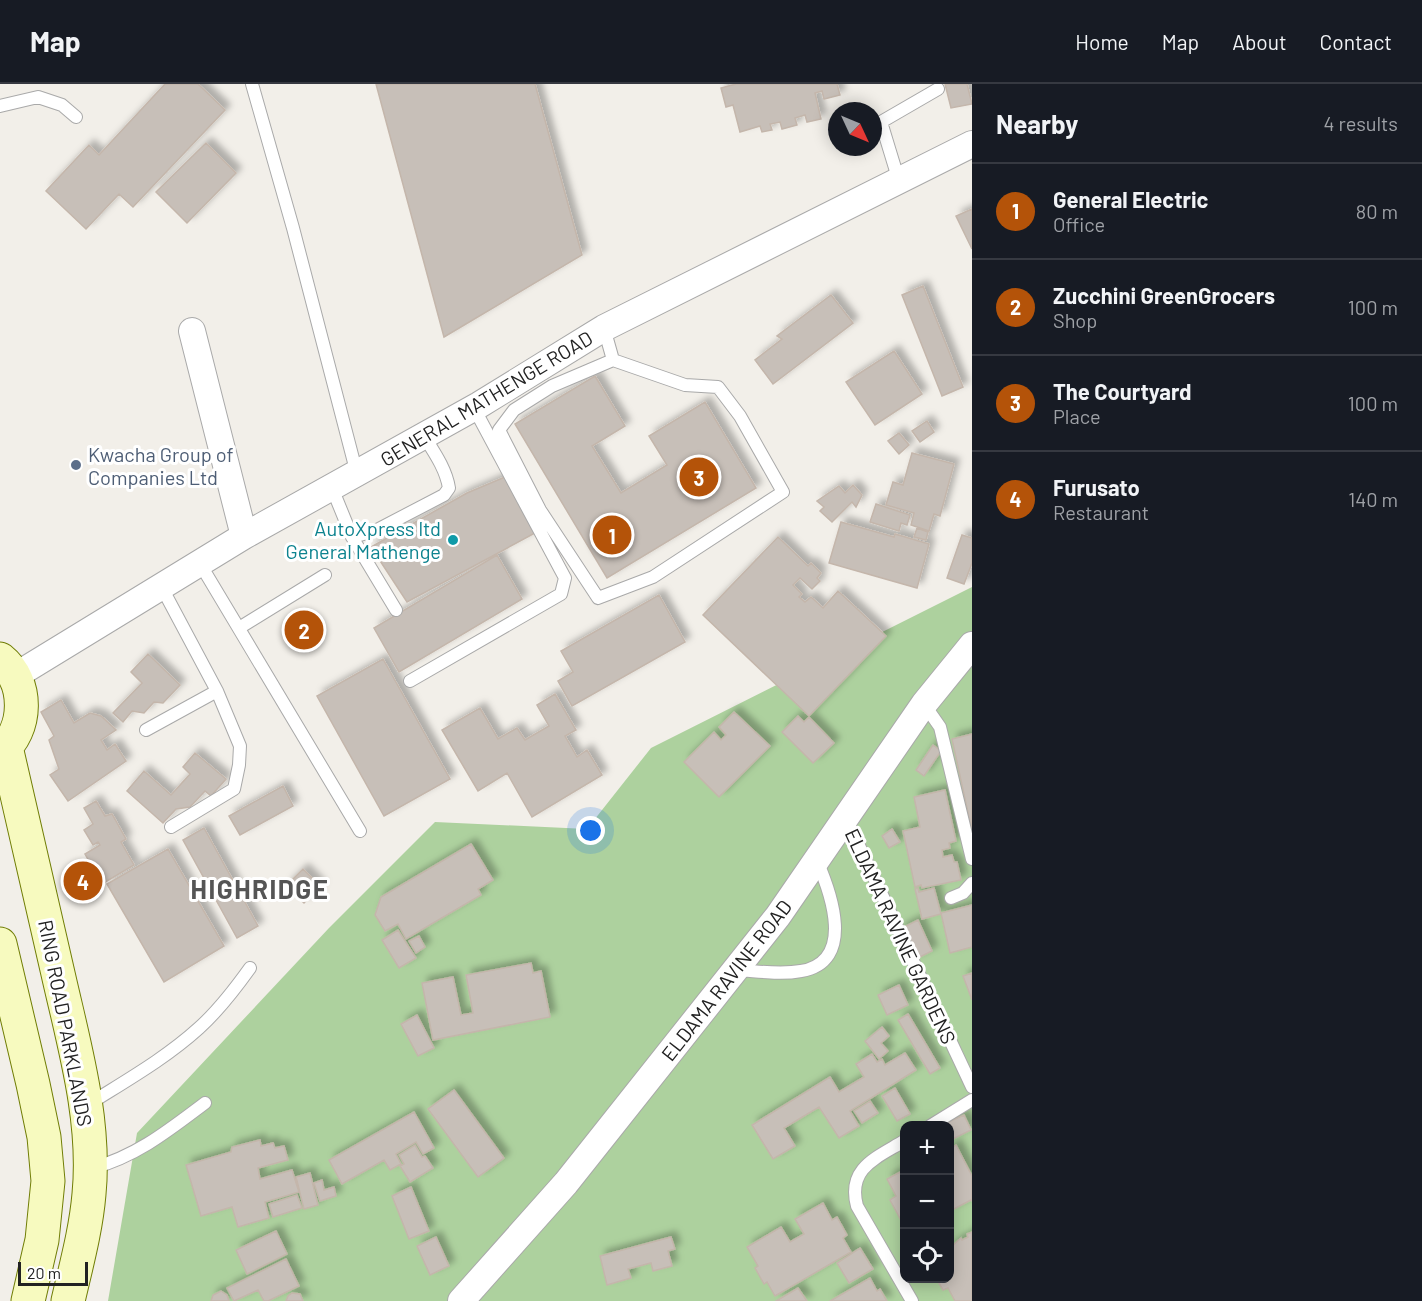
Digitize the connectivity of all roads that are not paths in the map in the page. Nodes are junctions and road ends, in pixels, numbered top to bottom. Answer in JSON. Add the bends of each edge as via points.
{"nodes":[{"id":1,"x":252,"y":84,"type":"edge"},
{"id":2,"x":939,"y":89,"type":"dead end"},
{"id":3,"x":0,"y":106,"type":"edge"},
{"id":4,"x":76,"y":117,"type":"dead end"},
{"id":5,"x":972,"y":144,"type":"edge"},
{"id":6,"x":898,"y":181,"type":"junction"},
{"id":7,"x":604,"y":328,"type":"junction"},
{"id":8,"x":192,"y":331,"type":"dead end"},
{"id":9,"x":613,"y":360,"type":"junction"},
{"id":10,"x":474,"y":408,"type":"junction"},
{"id":11,"x":424,"y":436,"type":"junction"},
{"id":12,"x":357,"y":474,"type":"junction"},
{"id":13,"x":332,"y":488,"type":"junction"},
{"id":14,"x":244,"y":536,"type":"junction"},
{"id":15,"x":352,"y":537,"type":"junction"},
{"id":16,"x":199,"y":562,"type":"junction"},
{"id":17,"x":325,"y":575,"type":"dead end"},
{"id":18,"x":162,"y":586,"type":"junction"},
{"id":19,"x":396,"y":610,"type":"dead end"},
{"id":20,"x":239,"y":628,"type":"junction"},
{"id":21,"x":972,"y":645,"type":"edge"},
{"id":22,"x":7,"y":668,"type":"edge"},
{"id":23,"x":410,"y":681,"type":"dead end"},
{"id":24,"x":217,"y":691,"type":"junction"},
{"id":25,"x":924,"y":704,"type":"junction"},
{"id":26,"x":146,"y":730,"type":"dead end"},
{"id":27,"x":3,"y":750,"type":"edge"},
{"id":28,"x":846,"y":818,"type":"junction"},
{"id":29,"x":171,"y":827,"type":"dead end"},
{"id":30,"x":360,"y":831,"type":"dead end"},
{"id":31,"x":972,"y":859,"type":"edge"},
{"id":32,"x":817,"y":860,"type":"junction"},
{"id":33,"x":972,"y":883,"type":"edge"},
{"id":34,"x":951,"y":898,"type":"dead end"},
{"id":35,"x":0,"y":944,"type":"edge"},
{"id":36,"x":250,"y":968,"type":"dead end"},
{"id":37,"x":735,"y":970,"type":"junction"},
{"id":38,"x":972,"y":1087,"type":"edge"},
{"id":39,"x":972,"y":1100,"type":"edge"},
{"id":40,"x":205,"y":1103,"type":"dead end"},
{"id":41,"x":85,"y":1106,"type":"junction"},
{"id":42,"x":937,"y":1121,"type":"edge"},
{"id":43,"x":900,"y":1144,"type":"edge"},
{"id":44,"x":89,"y":1169,"type":"junction"},
{"id":45,"x":28,"y":1301,"type":"edge"},
{"id":46,"x":68,"y":1301,"type":"edge"},
{"id":47,"x":461,"y":1301,"type":"edge"},
{"id":48,"x":912,"y":1301,"type":"edge"}],
"edges":[{"from":1,"to":12,"type":"lane"},
{"from":2,"to":6,"type":"lane","via":[[880,124]]},
{"from":3,"to":4,"type":"lane","via":[[38,97],[62,105]]},
{"from":5,"to":6,"type":"street","name":"GENERAL MATHENGE ROAD"},
{"from":6,"to":7,"type":"street","name":"GENERAL MATHENGE ROAD"},
{"from":7,"to":9,"type":"lane"},
{"from":7,"to":10,"type":"street","name":"GENERAL MATHENGE ROAD"},
{"from":8,"to":14,"type":"street"},
{"from":9,"to":9,"type":"lane","via":[[685,385],[718,387],[740,416],[783,492],[653,577],[598,598],[540,510],[499,430],[514,410],[552,386]]},
{"from":10,"to":11,"type":"street","name":"GENERAL MATHENGE ROAD"},
{"from":10,"to":23,"type":"lane","via":[[565,578],[561,594]]},
{"from":11,"to":12,"type":"street","name":"GENERAL MATHENGE ROAD"},
{"from":11,"to":15,"type":"lane","via":[[449,488],[444,495],[375,531]]},
{"from":12,"to":13,"type":"street","name":"GENERAL MATHENGE ROAD"},
{"from":13,"to":14,"type":"street","name":"GENERAL MATHENGE ROAD"},
{"from":13,"to":15,"type":"lane"},
{"from":14,"to":16,"type":"street","name":"GENERAL MATHENGE ROAD"},
{"from":15,"to":19,"type":"lane"},
{"from":16,"to":18,"type":"street","name":"GENERAL MATHENGE ROAD"},
{"from":16,"to":20,"type":"lane"},
{"from":17,"to":20,"type":"lane"},
{"from":18,"to":22,"type":"street","name":"GENERAL MATHENGE ROAD"},
{"from":18,"to":24,"type":"lane"},
{"from":20,"to":30,"type":"lane"},
{"from":21,"to":25,"type":"street","name":"ELDAMA RAVINE ROAD"},
{"from":22,"to":27,"type":"street","name":"RING ROAD PARKLANDS","via":[[21,694],[22,713],[17,732]]},
{"from":24,"to":26,"type":"lane"},
{"from":24,"to":29,"type":"lane","via":[[240,746],[234,789]]},
{"from":25,"to":28,"type":"street","name":"ELDAMA RAVINE ROAD"},
{"from":25,"to":31,"type":"lane","via":[[940,727]]},
{"from":27,"to":41,"type":"street","name":"RING ROAD PARKLANDS","via":[[75,1048]]},
{"from":28,"to":32,"type":"street","name":"ELDAMA RAVINE ROAD"},
{"from":28,"to":38,"type":"lane","name":"ELDAMA RAVINE GARDENS"},
{"from":32,"to":37,"type":"street","name":"ELDAMA RAVINE ROAD"},
{"from":32,"to":37,"type":"lane","via":[[834,916],[836,940],[828,954],[804,971]]},
{"from":33,"to":34,"type":"lane"},
{"from":35,"to":45,"type":"street","via":[[14,1025],[44,1137],[48,1181],[42,1240]]},
{"from":36,"to":41,"type":"lane","via":[[199,1028],[149,1066]]},
{"from":37,"to":47,"type":"street","name":"ELDAMA RAVINE ROAD","via":[[566,1183]]},
{"from":39,"to":42,"type":"lane"},
{"from":40,"to":44,"type":"lane","via":[[149,1145],[116,1162]]},
{"from":41,"to":44,"type":"street","name":"RING ROAD PARKLANDS"},
{"from":43,"to":48,"type":"lane","via":[[864,1169],[856,1179],[854,1194],[857,1206]]},
{"from":44,"to":46,"type":"street","name":"RING ROAD PARKLANDS","via":[[83,1236]]}]}
